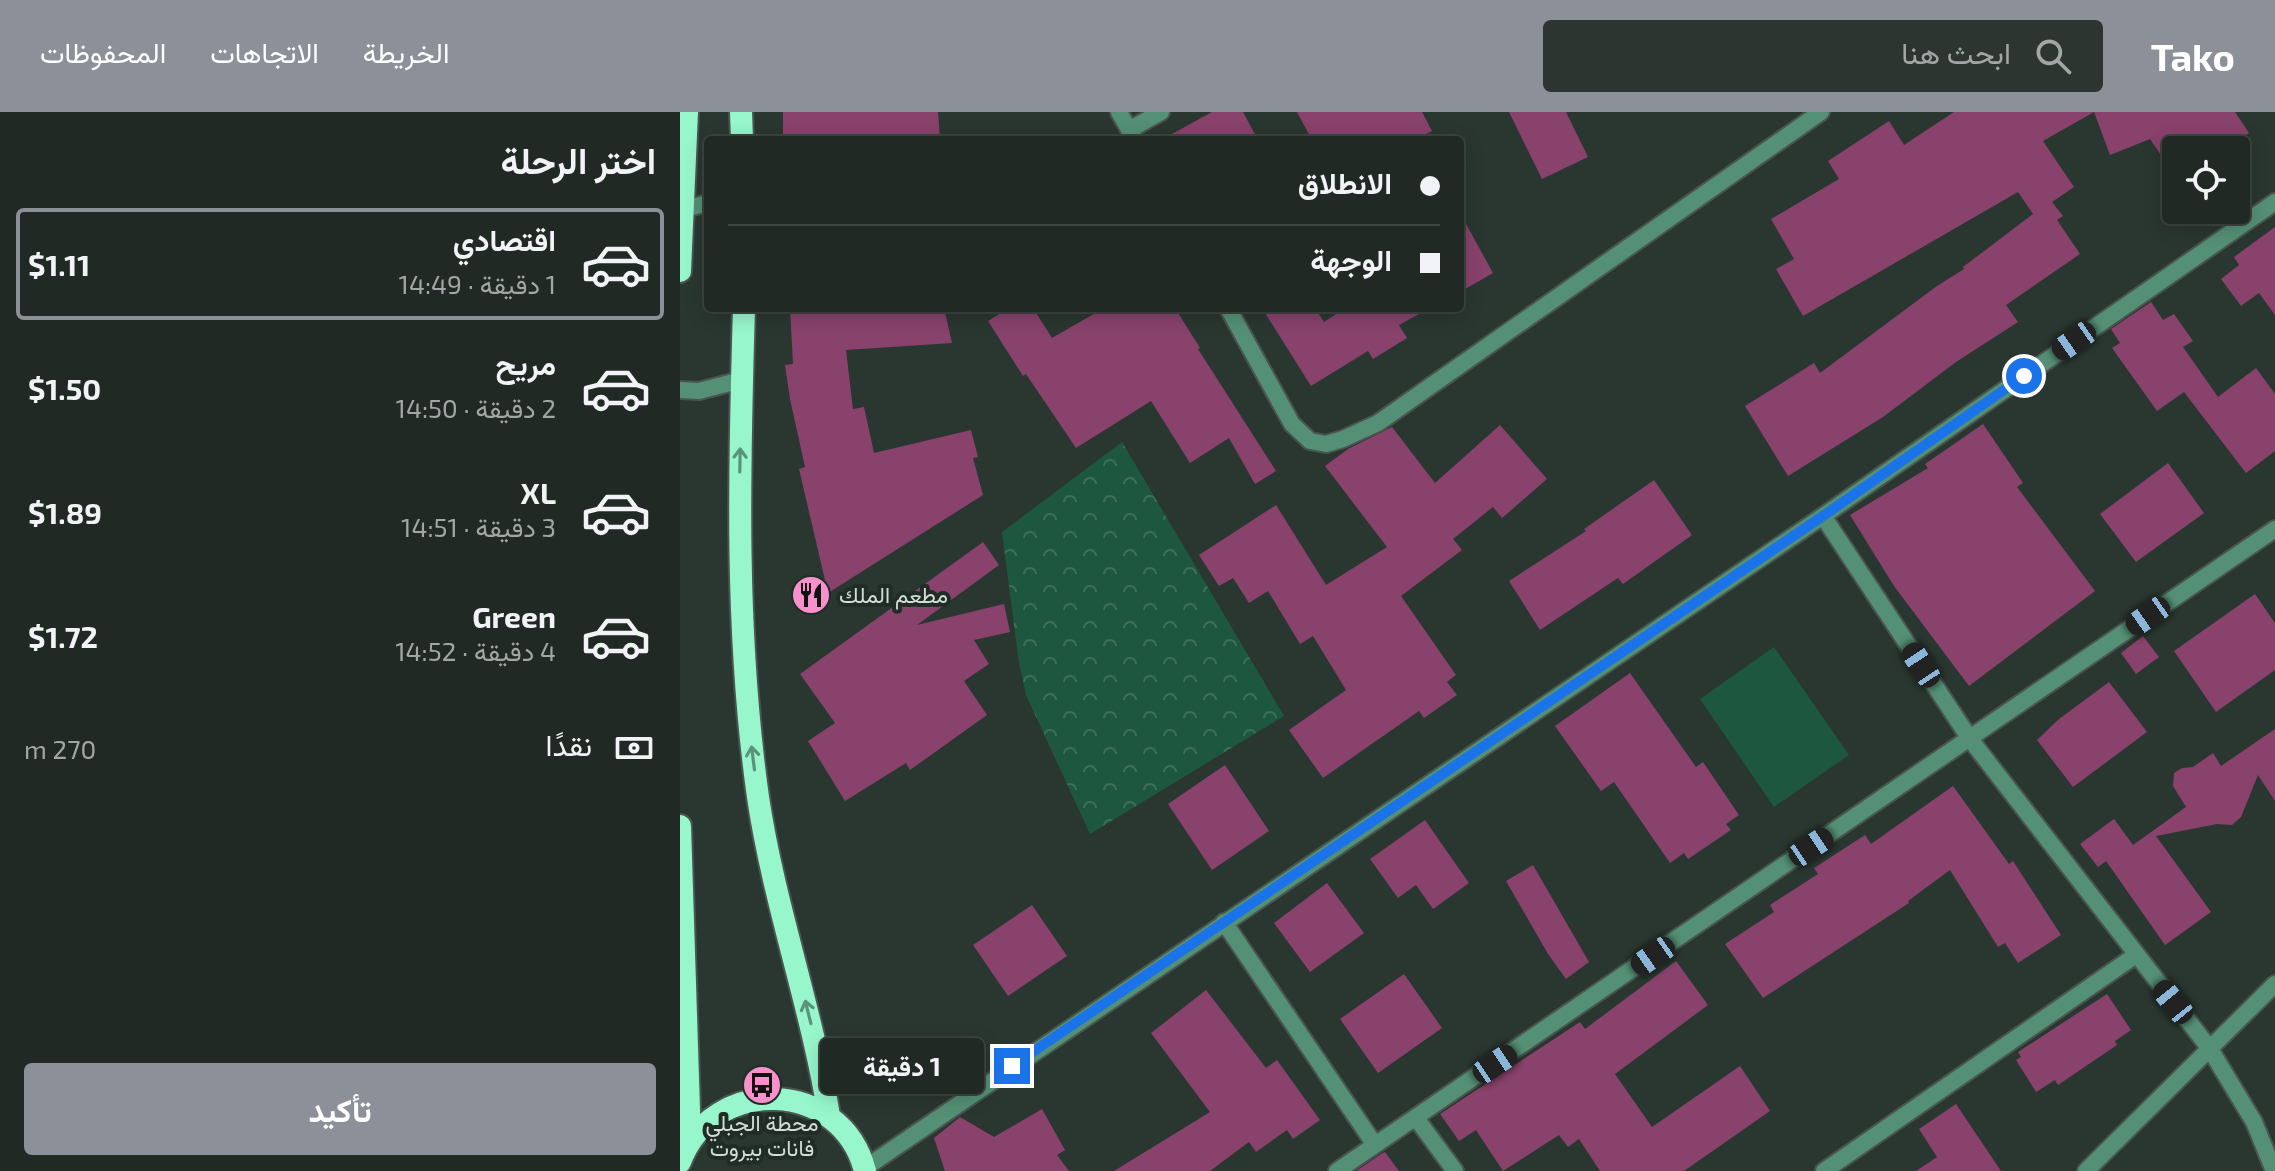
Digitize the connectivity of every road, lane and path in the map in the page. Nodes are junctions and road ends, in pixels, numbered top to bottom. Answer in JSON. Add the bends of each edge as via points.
{"nodes":[{"id":1,"x":687,"y":112,"type":"edge"},
{"id":2,"x":741,"y":112,"type":"edge"},
{"id":3,"x":1119,"y":112,"type":"edge"},
{"id":4,"x":1161,"y":112,"type":"edge"},
{"id":5,"x":1821,"y":112,"type":"edge"},
{"id":6,"x":1132,"y":135,"type":"edge"},
{"id":7,"x":742,"y":136,"type":"edge"},
{"id":8,"x":2275,"y":202,"type":"edge"},
{"id":9,"x":704,"y":204,"type":"edge"},
{"id":10,"x":682,"y":209,"type":"edge"},
{"id":11,"x":680,"y":271,"type":"edge"},
{"id":12,"x":744,"y":312,"type":"edge"},
{"id":13,"x":1230,"y":312,"type":"edge"},
{"id":14,"x":741,"y":380,"type":"junction"},
{"id":15,"x":680,"y":390,"type":"edge"},
{"id":16,"x":1823,"y":516,"type":"junction"},
{"id":17,"x":2275,"y":529,"type":"edge"},
{"id":18,"x":1970,"y":739,"type":"junction"},
{"id":19,"x":680,"y":826,"type":"edge"},
{"id":20,"x":1224,"y":922,"type":"junction"},
{"id":21,"x":2136,"y":955,"type":"junction"},
{"id":22,"x":2275,"y":984,"type":"edge"},
{"id":23,"x":684,"y":1043,"type":"edge"},
{"id":24,"x":2210,"y":1049,"type":"junction"},
{"id":25,"x":829,"y":1116,"type":"junction"},
{"id":26,"x":1416,"y":1118,"type":"junction"},
{"id":27,"x":690,"y":1141,"type":"junction"},
{"id":28,"x":1375,"y":1145,"type":"junction"},
{"id":29,"x":680,"y":1162,"type":"edge"},
{"id":30,"x":865,"y":1169,"type":"edge"},
{"id":31,"x":1337,"y":1171,"type":"edge"},
{"id":32,"x":1455,"y":1171,"type":"edge"},
{"id":33,"x":1824,"y":1171,"type":"edge"},
{"id":34,"x":2086,"y":1171,"type":"edge"},
{"id":35,"x":2274,"y":1171,"type":"edge"}],
"edges":[{"from":1,"to":10,"type":"highway"},
{"from":2,"to":7,"type":"highway"},
{"from":3,"to":6,"type":"street"},
{"from":4,"to":6,"type":"street"},
{"from":5,"to":13,"type":"street","via":[[1378,423],[1343,439],[1310,441],[1292,424]]},
{"from":8,"to":16,"type":"street"},
{"from":9,"to":10,"type":"street"},
{"from":10,"to":11,"type":"highway"},
{"from":12,"to":14,"type":"highway"},
{"from":14,"to":15,"type":"street","via":[[699,391]]},
{"from":25,"to":14,"type":"highway","one_way":true,"via":[[759,801],[744,679]]},
{"from":16,"to":18,"type":"street"},
{"from":16,"to":20,"type":"street"},
{"from":17,"to":18,"type":"street"},
{"from":18,"to":21,"type":"street"},
{"from":18,"to":26,"type":"street"},
{"from":19,"to":23,"type":"highway"},
{"from":20,"to":28,"type":"street"},
{"from":20,"to":30,"type":"street"},
{"from":21,"to":24,"type":"street"},
{"from":21,"to":33,"type":"street"},
{"from":22,"to":24,"type":"street"},
{"from":23,"to":27,"type":"highway"},
{"from":24,"to":34,"type":"street"},
{"from":24,"to":35,"type":"street","via":[[2254,1122]]},
{"from":25,"to":27,"type":"highway","via":[[793,1100],[754,1099],[718,1114]]},
{"from":25,"to":30,"type":"highway","via":[[857,1148]]},
{"from":26,"to":28,"type":"street"},
{"from":26,"to":32,"type":"street"},
{"from":27,"to":29,"type":"highway"},
{"from":28,"to":31,"type":"street"}]}
